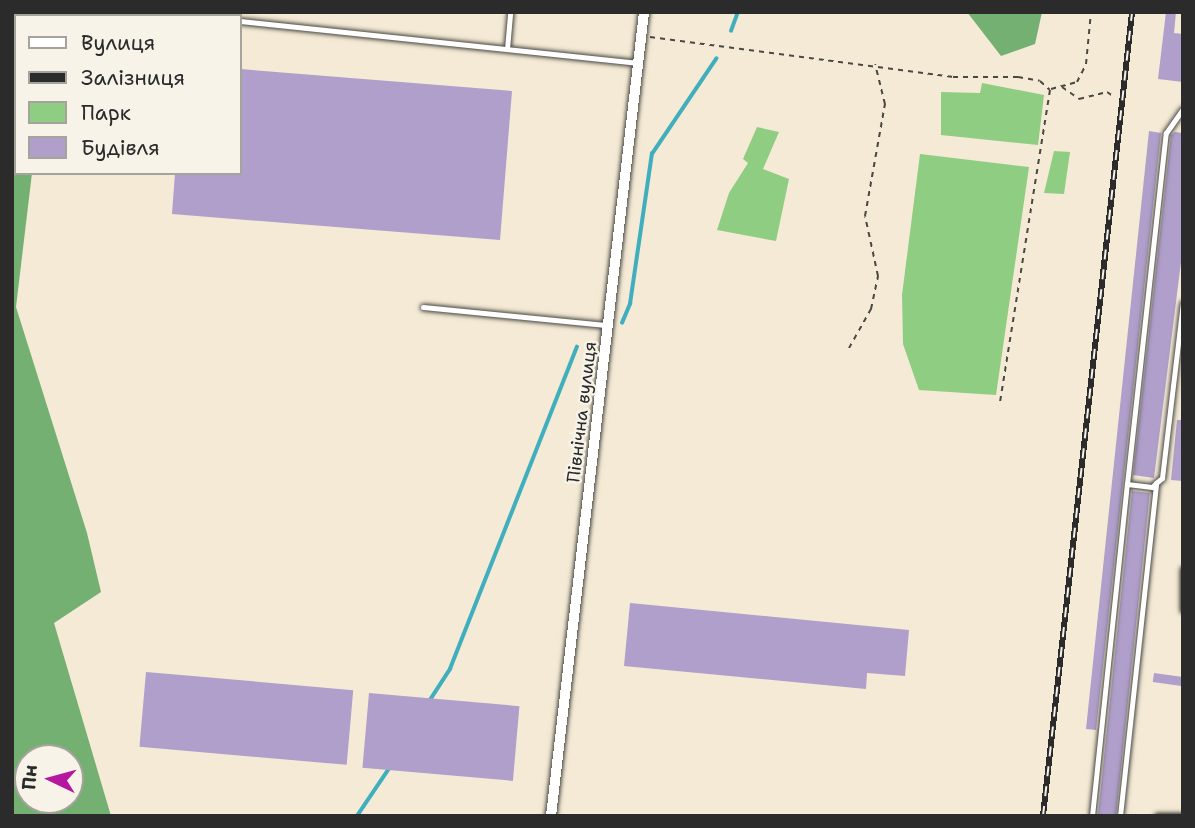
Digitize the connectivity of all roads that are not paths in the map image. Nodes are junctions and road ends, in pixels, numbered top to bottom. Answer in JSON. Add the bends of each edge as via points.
{"nodes":[{"id":1,"x":510,"y":12,"type":"edge"},
{"id":2,"x":644,"y":12,"type":"edge"},
{"id":3,"x":242,"y":21,"type":"edge"},
{"id":4,"x":507,"y":49,"type":"junction"},
{"id":5,"x":639,"y":63,"type":"junction"},
{"id":6,"x":1183,"y":109,"type":"edge"},
{"id":7,"x":1183,"y":303,"type":"edge"},
{"id":8,"x":423,"y":307,"type":"dead end"},
{"id":9,"x":608,"y":325,"type":"junction"},
{"id":10,"x":1156,"y":483,"type":"junction"},
{"id":11,"x":1128,"y":484,"type":"junction"},
{"id":12,"x":1183,"y":569,"type":"edge"},
{"id":13,"x":1183,"y":610,"type":"edge"},
{"id":14,"x":551,"y":816,"type":"edge"},
{"id":15,"x":1092,"y":816,"type":"edge"},
{"id":16,"x":1120,"y":816,"type":"edge"},
{"id":17,"x":1157,"y":816,"type":"edge"},
{"id":18,"x":1183,"y":816,"type":"edge"}],
"edges":[{"from":1,"to":4,"type":"lane"},
{"from":2,"to":5,"type":"street","name":"Північна вулиця"},
{"from":3,"to":4,"type":"lane"},
{"from":4,"to":5,"type":"lane"},
{"from":5,"to":9,"type":"street","name":"Північна вулиця"},
{"from":6,"to":11,"type":"lane","via":[[1166,132]]},
{"from":7,"to":10,"type":"lane","via":[[1162,478]]},
{"from":8,"to":9,"type":"lane"},
{"from":9,"to":14,"type":"street","name":"Північна вулиця"},
{"from":10,"to":11,"type":"lane","via":[[1152,487]]},
{"from":10,"to":16,"type":"lane"},
{"from":11,"to":15,"type":"lane"},
{"from":12,"to":13,"type":"lane"},
{"from":17,"to":18,"type":"lane"}]}
